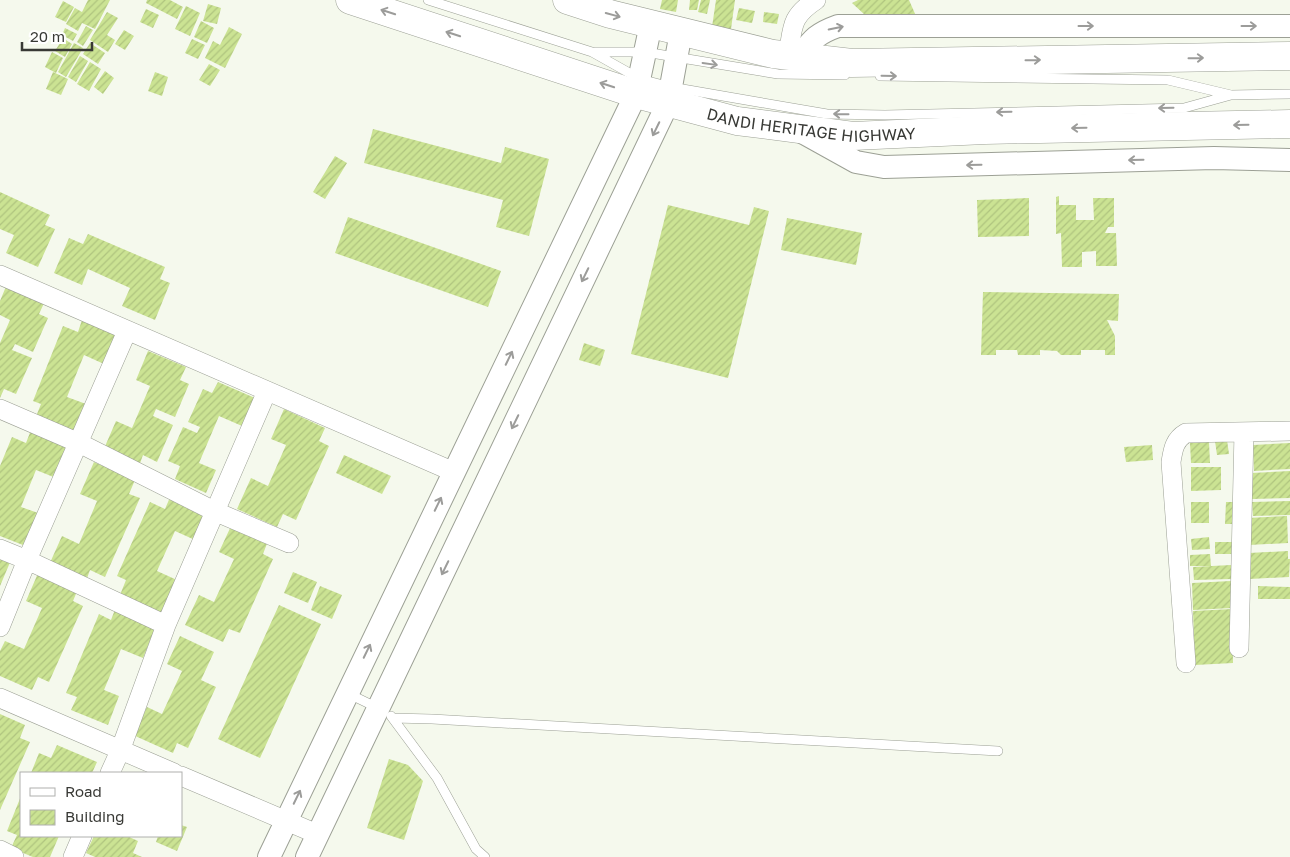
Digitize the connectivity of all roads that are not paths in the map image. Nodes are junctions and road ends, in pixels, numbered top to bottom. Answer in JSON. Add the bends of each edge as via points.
{"nodes":[{"id":1,"x":350,"y":0,"type":"edge"},
{"id":2,"x":567,"y":0,"type":"edge"},
{"id":3,"x":816,"y":0,"type":"edge"},
{"id":4,"x":429,"y":9,"type":"edge"},
{"id":5,"x":651,"y":24,"type":"junction"},
{"id":6,"x":1290,"y":26,"type":"edge"},
{"id":7,"x":681,"y":32,"type":"junction"},
{"id":8,"x":592,"y":52,"type":"junction"},
{"id":9,"x":645,"y":52,"type":"junction"},
{"id":10,"x":794,"y":56,"type":"junction"},
{"id":11,"x":1290,"y":56,"type":"edge"},
{"id":12,"x":677,"y":59,"type":"junction"},
{"id":13,"x":858,"y":75,"type":"dead end"},
{"id":14,"x":868,"y":76,"type":"dead end"},
{"id":15,"x":638,"y":87,"type":"junction"},
{"id":16,"x":1231,"y":94,"type":"junction"},
{"id":17,"x":1290,"y":94,"type":"edge"},
{"id":18,"x":669,"y":95,"type":"junction"},
{"id":19,"x":1290,"y":124,"type":"edge"},
{"id":20,"x":796,"y":128,"type":"junction"},
{"id":21,"x":1290,"y":160,"type":"edge"},
{"id":22,"x":566,"y":240,"type":"junction"},
{"id":23,"x":596,"y":254,"type":"junction"},
{"id":24,"x":0,"y":275,"type":"edge"},
{"id":25,"x":127,"y":331,"type":"junction"},
{"id":26,"x":267,"y":391,"type":"junction"},
{"id":27,"x":0,"y":409,"type":"edge"},
{"id":28,"x":1290,"y":431,"type":"edge"},
{"id":29,"x":1244,"y":432,"type":"junction"},
{"id":30,"x":79,"y":443,"type":"junction"},
{"id":31,"x":454,"y":472,"type":"junction"},
{"id":32,"x":214,"y":511,"type":"junction"},
{"id":33,"x":288,"y":543,"type":"dead end"},
{"id":34,"x":0,"y":549,"type":"edge"},
{"id":35,"x":27,"y":560,"type":"junction"},
{"id":36,"x":166,"y":624,"type":"junction"},
{"id":37,"x":0,"y":628,"type":"edge"},
{"id":38,"x":1239,"y":648,"type":"dead end"},
{"id":39,"x":1186,"y":663,"type":"dead end"},
{"id":40,"x":347,"y":693,"type":"junction"},
{"id":41,"x":0,"y":698,"type":"edge"},
{"id":42,"x":386,"y":713,"type":"junction"},
{"id":43,"x":120,"y":751,"type":"junction"},
{"id":44,"x":998,"y":751,"type":"dead end"},
{"id":45,"x":110,"y":772,"type":"edge"},
{"id":46,"x":172,"y":772,"type":"edge"},
{"id":47,"x":182,"y":776,"type":"edge"},
{"id":48,"x":286,"y":820,"type":"junction"},
{"id":49,"x":317,"y":834,"type":"junction"},
{"id":50,"x":82,"y":837,"type":"edge"},
{"id":51,"x":0,"y":850,"type":"edge"},
{"id":52,"x":14,"y":857,"type":"edge"},
{"id":53,"x":73,"y":857,"type":"edge"},
{"id":54,"x":269,"y":857,"type":"edge"},
{"id":55,"x":307,"y":857,"type":"edge"},
{"id":56,"x":485,"y":857,"type":"edge"}],
"edges":[{"from":4,"to":1,"type":"highway","name":"DANDI HERITAGE HIGHWAY","one_way":true},
{"from":2,"to":5,"type":"highway","one_way":true},
{"from":3,"to":10,"type":"street","via":[[803,9],[794,22]]},
{"from":4,"to":8,"type":"lane"},
{"from":15,"to":4,"type":"highway","name":"DANDI HERITAGE HIGHWAY","one_way":true},
{"from":5,"to":7,"type":"highway"},
{"from":5,"to":9,"type":"street"},
{"from":10,"to":6,"type":"street","one_way":true,"via":[[821,33],[838,26]]},
{"from":7,"to":10,"type":"highway"},
{"from":7,"to":12,"type":"street"},
{"from":8,"to":9,"type":"lane"},
{"from":8,"to":15,"type":"lane"},
{"from":9,"to":12,"type":"lane"},
{"from":9,"to":15,"type":"street"},
{"from":10,"to":11,"type":"highway","one_way":true,"via":[[852,62]]},
{"from":12,"to":13,"type":"lane","one_way":true,"via":[[778,74]]},
{"from":12,"to":18,"type":"street"},
{"from":14,"to":16,"type":"lane","one_way":true,"via":[[1168,80]]},
{"from":15,"to":18,"type":"highway","name":"DANDI HERITAGE HIGHWAY"},
{"from":15,"to":22,"type":"street"},
{"from":16,"to":17,"type":"lane"},
{"from":16,"to":18,"type":"lane","one_way":true,"via":[[1184,108],[885,115],[827,114]]},
{"from":18,"to":20,"type":"highway","name":"DANDI HERITAGE HIGHWAY","via":[[737,120]]},
{"from":18,"to":23,"type":"street","one_way":true},
{"from":19,"to":20,"type":"highway","name":"DANDI HERITAGE HIGHWAY","one_way":true,"via":[[853,136]]},
{"from":21,"to":20,"type":"street","one_way":true,"via":[[1214,158],[884,167],[856,162]]},
{"from":22,"to":23,"type":"street"},
{"from":31,"to":22,"type":"street","one_way":true},
{"from":23,"to":42,"type":"street","one_way":true},
{"from":24,"to":25,"type":"street"},
{"from":25,"to":26,"type":"street"},
{"from":25,"to":30,"type":"street"},
{"from":26,"to":31,"type":"street"},
{"from":26,"to":32,"type":"street"},
{"from":27,"to":30,"type":"street"},
{"from":28,"to":29,"type":"street"},
{"from":29,"to":38,"type":"street"},
{"from":29,"to":39,"type":"street","via":[[1186,433],[1174,446],[1171,462]]},
{"from":30,"to":32,"type":"street"},
{"from":30,"to":35,"type":"street"},
{"from":40,"to":31,"type":"street","one_way":true},
{"from":32,"to":33,"type":"street"},
{"from":32,"to":36,"type":"street"},
{"from":34,"to":35,"type":"street"},
{"from":35,"to":36,"type":"street"},
{"from":35,"to":37,"type":"street"},
{"from":36,"to":43,"type":"street"},
{"from":40,"to":42,"type":"lane"},
{"from":48,"to":40,"type":"street","one_way":true},
{"from":41,"to":43,"type":"street"},
{"from":42,"to":44,"type":"lane","via":[[442,719]]},
{"from":42,"to":49,"type":"street"},
{"from":42,"to":56,"type":"lane","via":[[438,778],[476,849]]},
{"from":43,"to":45,"type":"street"},
{"from":43,"to":46,"type":"street"},
{"from":47,"to":48,"type":"street"},
{"from":48,"to":49,"type":"street"},
{"from":48,"to":54,"type":"street"},
{"from":49,"to":55,"type":"street"},
{"from":50,"to":53,"type":"street"},
{"from":51,"to":52,"type":"street"}]}
